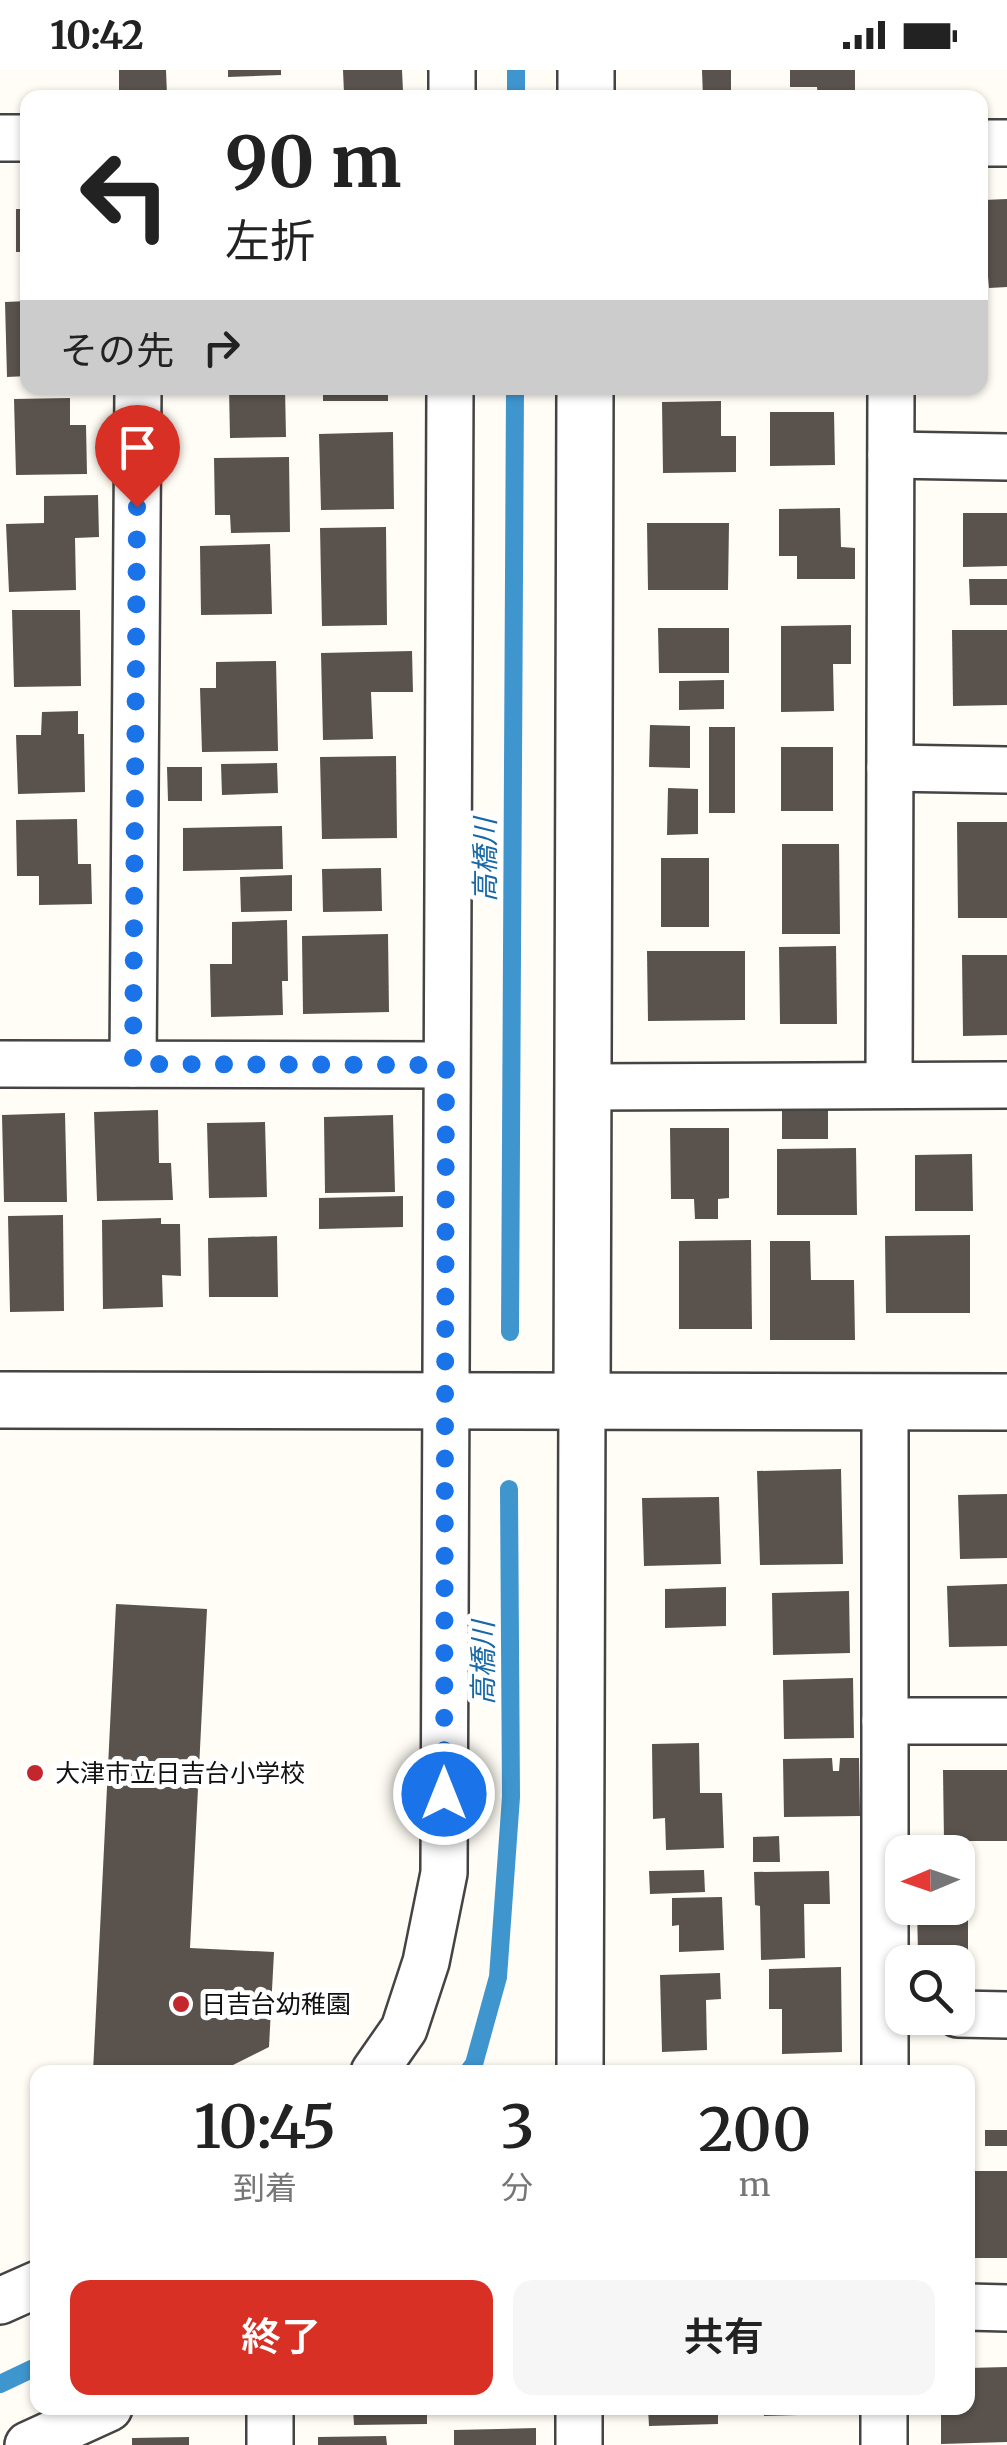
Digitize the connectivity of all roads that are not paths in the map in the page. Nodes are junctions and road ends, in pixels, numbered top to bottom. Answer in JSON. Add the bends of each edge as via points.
{"nodes":[{"id":1,"x":138,"y":395,"type":"edge"},
{"id":2,"x":450,"y":395,"type":"edge"},
{"id":3,"x":585,"y":395,"type":"edge"},
{"id":4,"x":890,"y":395,"type":"edge"},
{"id":5,"x":890,"y":455,"type":"junction"},
{"id":6,"x":1007,"y":457,"type":"edge"},
{"id":7,"x":890,"y":768,"type":"junction"},
{"id":8,"x":1007,"y":770,"type":"edge"},
{"id":9,"x":0,"y":1064,"type":"edge"},
{"id":10,"x":133,"y":1064,"type":"junction"},
{"id":11,"x":446,"y":1065,"type":"junction"},
{"id":12,"x":889,"y":1084,"type":"junction"},
{"id":13,"x":1007,"y":1085,"type":"edge"},
{"id":14,"x":585,"y":1087,"type":"junction"},
{"id":15,"x":0,"y":1400,"type":"edge"},
{"id":16,"x":447,"y":1400,"type":"junction"},
{"id":17,"x":582,"y":1400,"type":"junction"},
{"id":18,"x":884,"y":1401,"type":"junction"},
{"id":19,"x":1007,"y":1402,"type":"edge"},
{"id":20,"x":885,"y":1721,"type":"junction"},
{"id":21,"x":1007,"y":1721,"type":"edge"},
{"id":22,"x":892,"y":1945,"type":"edge"},
{"id":23,"x":975,"y":2014,"type":"edge"},
{"id":24,"x":1007,"y":2015,"type":"edge"},
{"id":25,"x":891,"y":2035,"type":"edge"},
{"id":26,"x":379,"y":2065,"type":"edge"},
{"id":27,"x":580,"y":2065,"type":"edge"},
{"id":28,"x":886,"y":2065,"type":"edge"},
{"id":29,"x":30,"y":2288,"type":"edge"},
{"id":30,"x":0,"y":2301,"type":"edge"},
{"id":31,"x":975,"y":2307,"type":"edge"},
{"id":32,"x":1007,"y":2308,"type":"edge"},
{"id":33,"x":94,"y":2415,"type":"edge"},
{"id":34,"x":270,"y":2415,"type":"edge"},
{"id":35,"x":579,"y":2415,"type":"edge"},
{"id":36,"x":884,"y":2415,"type":"edge"},
{"id":37,"x":28,"y":2445,"type":"edge"},
{"id":38,"x":270,"y":2445,"type":"edge"},
{"id":39,"x":579,"y":2445,"type":"edge"},
{"id":40,"x":884,"y":2445,"type":"edge"}],
"edges":[{"from":1,"to":10,"type":"street"},
{"from":2,"to":11,"type":"street"},
{"from":3,"to":14,"type":"street"},
{"from":4,"to":5,"type":"street"},
{"from":5,"to":6,"type":"street"},
{"from":5,"to":7,"type":"street"},
{"from":7,"to":8,"type":"street"},
{"from":7,"to":12,"type":"street"},
{"from":9,"to":10,"type":"street"},
{"from":10,"to":11,"type":"street"},
{"from":11,"to":16,"type":"street"},
{"from":12,"to":13,"type":"street"},
{"from":12,"to":14,"type":"street"},
{"from":14,"to":17,"type":"street"},
{"from":15,"to":16,"type":"street"},
{"from":16,"to":17,"type":"street"},
{"from":16,"to":26,"type":"street","via":[[444,1872],[404,2030]]},
{"from":17,"to":18,"type":"street"},
{"from":17,"to":27,"type":"street"},
{"from":18,"to":19,"type":"street"},
{"from":18,"to":20,"type":"street"},
{"from":20,"to":21,"type":"street"},
{"from":20,"to":22,"type":"street"},
{"from":23,"to":24,"type":"street"},
{"from":25,"to":28,"type":"street"},
{"from":29,"to":30,"type":"street"},
{"from":31,"to":32,"type":"street"},
{"from":33,"to":37,"type":"street"},
{"from":34,"to":38,"type":"street"},
{"from":35,"to":39,"type":"street"},
{"from":36,"to":40,"type":"street"}]}
